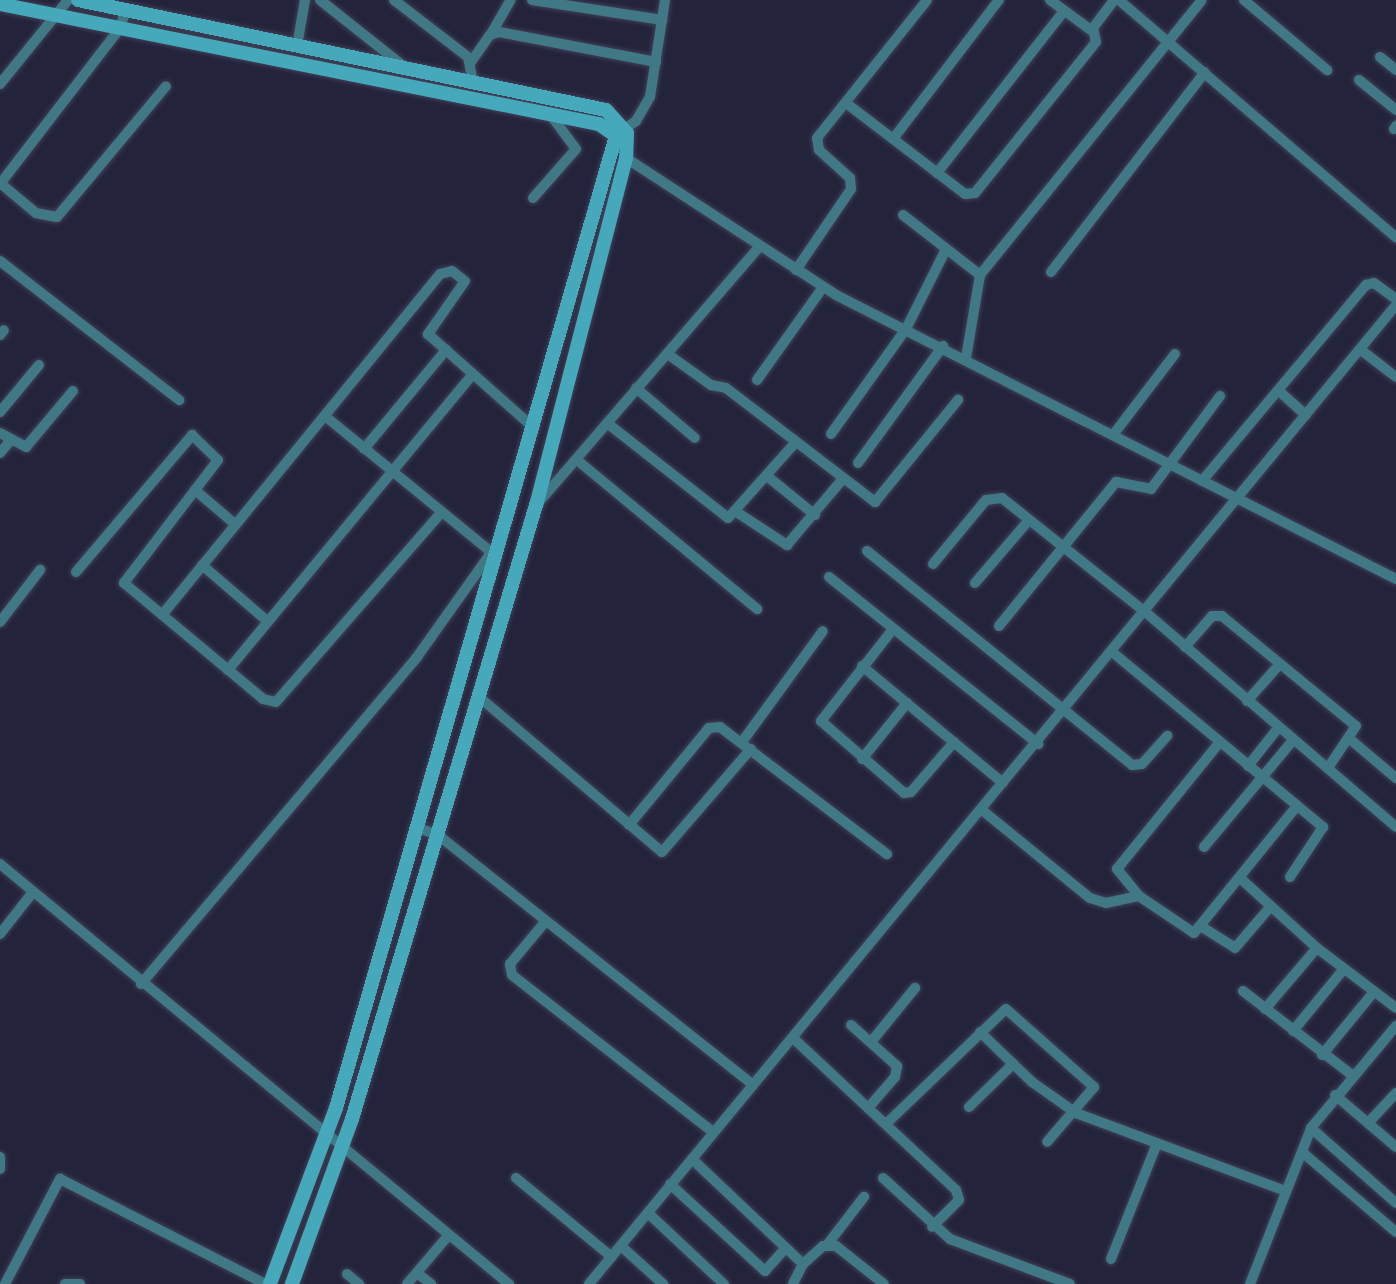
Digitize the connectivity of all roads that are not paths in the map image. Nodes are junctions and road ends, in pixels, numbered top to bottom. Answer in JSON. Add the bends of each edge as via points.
{"nodes":[{"id":1,"x":68,"y":0,"type":"edge"},
{"id":2,"x":78,"y":0,"type":"edge"},
{"id":3,"x":305,"y":0,"type":"edge"},
{"id":4,"x":320,"y":0,"type":"edge"},
{"id":5,"x":394,"y":0,"type":"edge"},
{"id":6,"x":532,"y":0,"type":"edge"},
{"id":7,"x":665,"y":0,"type":"edge"},
{"id":8,"x":927,"y":0,"type":"edge"},
{"id":9,"x":999,"y":0,"type":"edge"},
{"id":10,"x":1050,"y":0,"type":"edge"},
{"id":11,"x":1117,"y":0,"type":"edge"},
{"id":12,"x":1202,"y":0,"type":"edge"},
{"id":13,"x":1244,"y":0,"type":"edge"},
{"id":14,"x":509,"y":1,"type":"edge"},
{"id":15,"x":0,"y":4,"type":"edge"},
{"id":16,"x":125,"y":10,"type":"junction"},
{"id":17,"x":1064,"y":11,"type":"junction"},
{"id":18,"x":55,"y":15,"type":"junction"},
{"id":19,"x":662,"y":20,"type":"junction"},
{"id":20,"x":120,"y":28,"type":"junction"},
{"id":21,"x":1092,"y":31,"type":"junction"},
{"id":22,"x":491,"y":34,"type":"junction"},
{"id":23,"x":1170,"y":41,"type":"junction"},
{"id":24,"x":297,"y":46,"type":"junction"},
{"id":25,"x":1380,"y":57,"type":"dead end"},
{"id":26,"x":471,"y":62,"type":"junction"},
{"id":27,"x":656,"y":62,"type":"junction"},
{"id":28,"x":387,"y":65,"type":"junction"},
{"id":29,"x":406,"y":69,"type":"junction"},
{"id":30,"x":1328,"y":70,"type":"dead end"},
{"id":31,"x":1396,"y":70,"type":"edge"},
{"id":32,"x":1205,"y":72,"type":"junction"},
{"id":33,"x":383,"y":80,"type":"junction"},
{"id":34,"x":1359,"y":80,"type":"dead end"},
{"id":35,"x":473,"y":82,"type":"junction"},
{"id":36,"x":0,"y":85,"type":"edge"},
{"id":37,"x":166,"y":86,"type":"dead end"},
{"id":38,"x":846,"y":103,"type":"junction"},
{"id":39,"x":1396,"y":110,"type":"edge"},
{"id":40,"x":550,"y":114,"type":"junction"},
{"id":41,"x":621,"y":132,"type":"junction"},
{"id":42,"x":894,"y":139,"type":"junction"},
{"id":43,"x":626,"y":158,"type":"junction"},
{"id":44,"x":937,"y":173,"type":"junction"},
{"id":45,"x":0,"y":184,"type":"edge"},
{"id":46,"x":533,"y":198,"type":"dead end"},
{"id":47,"x":903,"y":215,"type":"dead end"},
{"id":48,"x":1396,"y":237,"type":"edge"},
{"id":49,"x":760,"y":246,"type":"junction"},
{"id":50,"x":945,"y":251,"type":"junction"},
{"id":51,"x":0,"y":261,"type":"edge"},
{"id":52,"x":796,"y":270,"type":"junction"},
{"id":53,"x":1051,"y":272,"type":"dead end"},
{"id":54,"x":980,"y":275,"type":"junction"},
{"id":55,"x":823,"y":287,"type":"junction"},
{"id":56,"x":1396,"y":299,"type":"edge"},
{"id":57,"x":1396,"y":305,"type":"edge"},
{"id":58,"x":906,"y":329,"type":"junction"},
{"id":59,"x":943,"y":346,"type":"junction"},
{"id":60,"x":446,"y":350,"type":"junction"},
{"id":61,"x":1361,"y":350,"type":"junction"},
{"id":62,"x":1175,"y":354,"type":"dead end"},
{"id":63,"x":669,"y":355,"type":"junction"},
{"id":64,"x":966,"y":358,"type":"junction"},
{"id":65,"x":39,"y":365,"type":"dead end"},
{"id":66,"x":473,"y":374,"type":"junction"},
{"id":67,"x":1396,"y":377,"type":"edge"},
{"id":68,"x":757,"y":380,"type":"dead end"},
{"id":69,"x":636,"y":388,"type":"junction"},
{"id":70,"x":73,"y":391,"type":"dead end"},
{"id":71,"x":1279,"y":391,"type":"junction"},
{"id":72,"x":1220,"y":396,"type":"dead end"},
{"id":73,"x":179,"y":400,"type":"dead end"},
{"id":74,"x":958,"y":400,"type":"dead end"},
{"id":75,"x":0,"y":412,"type":"edge"},
{"id":76,"x":1306,"y":415,"type":"junction"},
{"id":77,"x":326,"y":416,"type":"junction"},
{"id":78,"x":607,"y":423,"type":"junction"},
{"id":79,"x":534,"y":429,"type":"junction"},
{"id":80,"x":0,"y":433,"type":"edge"},
{"id":81,"x":831,"y":434,"type":"dead end"},
{"id":82,"x":1113,"y":435,"type":"junction"},
{"id":83,"x":695,"y":438,"type":"dead end"},
{"id":84,"x":10,"y":441,"type":"junction"},
{"id":85,"x":795,"y":443,"type":"junction"},
{"id":86,"x":364,"y":449,"type":"junction"},
{"id":87,"x":0,"y":453,"type":"edge"},
{"id":88,"x":577,"y":460,"type":"junction"},
{"id":89,"x":858,"y":463,"type":"dead end"},
{"id":90,"x":1167,"y":463,"type":"junction"},
{"id":91,"x":391,"y":471,"type":"junction"},
{"id":92,"x":767,"y":476,"type":"junction"},
{"id":93,"x":842,"y":480,"type":"junction"},
{"id":94,"x":1202,"y":481,"type":"junction"},
{"id":95,"x":195,"y":490,"type":"junction"},
{"id":96,"x":1237,"y":499,"type":"junction"},
{"id":97,"x":536,"y":505,"type":"junction"},
{"id":98,"x":441,"y":513,"type":"junction"},
{"id":99,"x":738,"y":513,"type":"junction"},
{"id":100,"x":815,"y":515,"type":"junction"},
{"id":101,"x":1029,"y":520,"type":"junction"},
{"id":102,"x":235,"y":524,"type":"junction"},
{"id":103,"x":505,"y":531,"type":"junction"},
{"id":104,"x":527,"y":536,"type":"junction"},
{"id":105,"x":1064,"y":547,"type":"junction"},
{"id":106,"x":867,"y":551,"type":"dead end"},
{"id":107,"x":494,"y":555,"type":"junction"},
{"id":108,"x":933,"y":564,"type":"dead end"},
{"id":109,"x":202,"y":565,"type":"junction"},
{"id":110,"x":40,"y":570,"type":"dead end"},
{"id":111,"x":76,"y":572,"type":"dead end"},
{"id":112,"x":829,"y":577,"type":"dead end"},
{"id":113,"x":1396,"y":579,"type":"edge"},
{"id":114,"x":975,"y":583,"type":"dead end"},
{"id":115,"x":757,"y":609,"type":"dead end"},
{"id":116,"x":1143,"y":610,"type":"junction"},
{"id":117,"x":162,"y":615,"type":"junction"},
{"id":118,"x":267,"y":621,"type":"junction"},
{"id":119,"x":0,"y":622,"type":"edge"},
{"id":120,"x":999,"y":626,"type":"dead end"},
{"id":121,"x":893,"y":629,"type":"junction"},
{"id":122,"x":823,"y":631,"type":"dead end"},
{"id":123,"x":1185,"y":647,"type":"junction"},
{"id":124,"x":1111,"y":651,"type":"junction"},
{"id":125,"x":1279,"y":665,"type":"junction"},
{"id":126,"x":862,"y":666,"type":"junction"},
{"id":127,"x":228,"y":670,"type":"junction"},
{"id":128,"x":478,"y":696,"type":"junction"},
{"id":129,"x":1247,"y":701,"type":"junction"},
{"id":130,"x":907,"y":704,"type":"junction"},
{"id":131,"x":1063,"y":712,"type":"junction"},
{"id":132,"x":1278,"y":728,"type":"junction"},
{"id":133,"x":1167,"y":736,"type":"dead end"},
{"id":134,"x":1293,"y":740,"type":"junction"},
{"id":135,"x":1351,"y":740,"type":"junction"},
{"id":136,"x":742,"y":742,"type":"junction"},
{"id":137,"x":954,"y":743,"type":"junction"},
{"id":138,"x":1219,"y":743,"type":"junction"},
{"id":139,"x":1038,"y":744,"type":"junction"},
{"id":140,"x":751,"y":749,"type":"junction"},
{"id":141,"x":862,"y":759,"type":"junction"},
{"id":142,"x":1248,"y":766,"type":"junction"},
{"id":143,"x":1328,"y":768,"type":"junction"},
{"id":144,"x":1263,"y":778,"type":"junction"},
{"id":145,"x":1396,"y":778,"type":"edge"},
{"id":146,"x":1003,"y":783,"type":"junction"},
{"id":147,"x":1297,"y":806,"type":"junction"},
{"id":148,"x":982,"y":810,"type":"junction"},
{"id":149,"x":629,"y":825,"type":"junction"},
{"id":150,"x":1396,"y":827,"type":"edge"},
{"id":151,"x":418,"y":828,"type":"junction"},
{"id":152,"x":438,"y":835,"type":"junction"},
{"id":153,"x":1204,"y":847,"type":"dead end"},
{"id":154,"x":887,"y":854,"type":"dead end"},
{"id":155,"x":0,"y":864,"type":"edge"},
{"id":156,"x":1290,"y":877,"type":"dead end"},
{"id":157,"x":1240,"y":878,"type":"junction"},
{"id":158,"x":33,"y":892,"type":"junction"},
{"id":159,"x":1139,"y":896,"type":"junction"},
{"id":160,"x":1271,"y":906,"type":"junction"},
{"id":161,"x":545,"y":922,"type":"junction"},
{"id":162,"x":1202,"y":927,"type":"junction"},
{"id":163,"x":0,"y":934,"type":"edge"},
{"id":164,"x":1317,"y":948,"type":"junction"},
{"id":165,"x":1343,"y":970,"type":"junction"},
{"id":166,"x":141,"y":984,"type":"junction"},
{"id":167,"x":915,"y":989,"type":"dead end"},
{"id":168,"x":1244,"y":992,"type":"dead end"},
{"id":169,"x":1373,"y":993,"type":"junction"},
{"id":170,"x":1396,"y":1008,"type":"edge"},
{"id":171,"x":1265,"y":1009,"type":"junction"},
{"id":172,"x":851,"y":1025,"type":"dead end"},
{"id":173,"x":1396,"y":1026,"type":"edge"},
{"id":174,"x":1293,"y":1031,"type":"junction"},
{"id":175,"x":980,"y":1032,"type":"junction"},
{"id":176,"x":793,"y":1038,"type":"junction"},
{"id":177,"x":871,"y":1042,"type":"junction"},
{"id":178,"x":1322,"y":1055,"type":"junction"},
{"id":179,"x":1013,"y":1063,"type":"junction"},
{"id":180,"x":1352,"y":1076,"type":"junction"},
{"id":181,"x":752,"y":1085,"type":"junction"},
{"id":182,"x":1396,"y":1093,"type":"edge"},
{"id":183,"x":1335,"y":1095,"type":"junction"},
{"id":184,"x":870,"y":1106,"type":"junction"},
{"id":185,"x":969,"y":1107,"type":"dead end"},
{"id":186,"x":1076,"y":1113,"type":"junction"},
{"id":187,"x":888,"y":1122,"type":"junction"},
{"id":188,"x":1369,"y":1122,"type":"junction"},
{"id":189,"x":1311,"y":1128,"type":"junction"},
{"id":190,"x":713,"y":1132,"type":"junction"},
{"id":191,"x":327,"y":1135,"type":"junction"},
{"id":192,"x":1047,"y":1142,"type":"dead end"},
{"id":193,"x":1156,"y":1146,"type":"junction"},
{"id":194,"x":1396,"y":1147,"type":"edge"},
{"id":195,"x":342,"y":1148,"type":"junction"},
{"id":196,"x":1302,"y":1152,"type":"junction"},
{"id":197,"x":0,"y":1157,"type":"edge"},
{"id":198,"x":692,"y":1159,"type":"junction"},
{"id":199,"x":0,"y":1169,"type":"edge"},
{"id":200,"x":516,"y":1178,"type":"dead end"},
{"id":201,"x":883,"y":1178,"type":"dead end"},
{"id":202,"x":670,"y":1184,"type":"junction"},
{"id":203,"x":1286,"y":1191,"type":"junction"},
{"id":204,"x":864,"y":1197,"type":"dead end"},
{"id":205,"x":1396,"y":1203,"type":"edge"},
{"id":206,"x":648,"y":1213,"type":"junction"},
{"id":207,"x":932,"y":1227,"type":"junction"},
{"id":208,"x":1396,"y":1232,"type":"edge"},
{"id":209,"x":448,"y":1236,"type":"junction"},
{"id":210,"x":827,"y":1245,"type":"junction"},
{"id":211,"x":621,"y":1246,"type":"junction"},
{"id":212,"x":786,"y":1248,"type":"junction"},
{"id":213,"x":612,"y":1257,"type":"junction"},
{"id":214,"x":1111,"y":1259,"type":"dead end"},
{"id":215,"x":803,"y":1264,"type":"junction"},
{"id":216,"x":416,"y":1273,"type":"junction"},
{"id":217,"x":347,"y":1274,"type":"dead end"},
{"id":218,"x":5,"y":1284,"type":"edge"},
{"id":219,"x":65,"y":1284,"type":"edge"},
{"id":220,"x":80,"y":1284,"type":"edge"},
{"id":221,"x":268,"y":1284,"type":"edge"},
{"id":222,"x":292,"y":1284,"type":"edge"},
{"id":223,"x":359,"y":1284,"type":"edge"},
{"id":224,"x":407,"y":1284,"type":"edge"},
{"id":225,"x":432,"y":1284,"type":"edge"},
{"id":226,"x":509,"y":1284,"type":"edge"},
{"id":227,"x":589,"y":1284,"type":"edge"},
{"id":228,"x":663,"y":1284,"type":"edge"},
{"id":229,"x":724,"y":1284,"type":"edge"},
{"id":230,"x":793,"y":1284,"type":"edge"},
{"id":231,"x":884,"y":1284,"type":"edge"},
{"id":232,"x":1070,"y":1284,"type":"edge"},
{"id":233,"x":1250,"y":1284,"type":"edge"}],
"edges":[{"from":1,"to":18,"type":"street"},
{"from":2,"to":16,"type":"main road"},
{"from":3,"to":24,"type":"street"},
{"from":4,"to":29,"type":"street"},
{"from":5,"to":26,"type":"street"},
{"from":6,"to":19,"type":"street"},
{"from":7,"to":19,"type":"street"},
{"from":8,"to":38,"type":"street"},
{"from":9,"to":42,"type":"street"},
{"from":10,"to":17,"type":"street"},
{"from":11,"to":21,"type":"street"},
{"from":11,"to":23,"type":"street"},
{"from":12,"to":23,"type":"street"},
{"from":13,"to":30,"type":"street"},
{"from":14,"to":22,"type":"street"},
{"from":15,"to":18,"type":"main road"},
{"from":16,"to":20,"type":"street"},
{"from":16,"to":24,"type":"main road"},
{"from":17,"to":21,"type":"street"},
{"from":17,"to":44,"type":"street"},
{"from":18,"to":20,"type":"main road"},
{"from":18,"to":36,"type":"street"},
{"from":19,"to":27,"type":"street"},
{"from":20,"to":33,"type":"main road"},
{"from":20,"to":45,"type":"street"},
{"from":21,"to":44,"type":"street","via":[[1096,42],[979,190],[965,194]]},
{"from":22,"to":26,"type":"street"},
{"from":22,"to":27,"type":"street"},
{"from":23,"to":32,"type":"street"},
{"from":23,"to":54,"type":"street"},
{"from":24,"to":28,"type":"main road"},
{"from":25,"to":31,"type":"street"},
{"from":26,"to":35,"type":"street"},
{"from":27,"to":41,"type":"street","via":[[647,104]]},
{"from":28,"to":29,"type":"main road"},
{"from":28,"to":33,"type":"main road"},
{"from":29,"to":35,"type":"main road"},
{"from":32,"to":48,"type":"street"},
{"from":32,"to":53,"type":"street"},
{"from":33,"to":40,"type":"main road"},
{"from":34,"to":39,"type":"street"},
{"from":35,"to":41,"type":"main road","via":[[606,110]]},
{"from":37,"to":45,"type":"street","via":[[57,217],[36,213]]},
{"from":38,"to":42,"type":"street"},
{"from":38,"to":52,"type":"street","via":[[817,145],[850,178],[851,189]]},
{"from":40,"to":41,"type":"main road"},
{"from":40,"to":46,"type":"street","via":[[576,149]]},
{"from":41,"to":43,"type":"main road"},
{"from":41,"to":79,"type":"main road"},
{"from":42,"to":44,"type":"street"},
{"from":43,"to":49,"type":"street"},
{"from":43,"to":97,"type":"main road"},
{"from":47,"to":50,"type":"street"},
{"from":49,"to":52,"type":"street"},
{"from":49,"to":63,"type":"street"},
{"from":50,"to":54,"type":"street"},
{"from":50,"to":58,"type":"street"},
{"from":51,"to":73,"type":"street"},
{"from":52,"to":55,"type":"street"},
{"from":54,"to":64,"type":"street"},
{"from":55,"to":58,"type":"street"},
{"from":55,"to":68,"type":"street"},
{"from":56,"to":71,"type":"street","via":[[1374,283],[1366,285]]},
{"from":57,"to":61,"type":"street"},
{"from":58,"to":59,"type":"street"},
{"from":58,"to":81,"type":"street"},
{"from":59,"to":64,"type":"street"},
{"from":59,"to":89,"type":"street"},
{"from":60,"to":66,"type":"street"},
{"from":60,"to":77,"type":"street","via":[[428,332],[463,286],[464,277],[452,271],[433,281]]},
{"from":60,"to":86,"type":"street"},
{"from":61,"to":67,"type":"street"},
{"from":61,"to":76,"type":"street"},
{"from":62,"to":82,"type":"street"},
{"from":63,"to":69,"type":"street"},
{"from":63,"to":85,"type":"street","via":[[711,385],[726,388]]},
{"from":64,"to":82,"type":"street"},
{"from":65,"to":75,"type":"street"},
{"from":66,"to":79,"type":"street"},
{"from":66,"to":91,"type":"street"},
{"from":69,"to":78,"type":"street"},
{"from":69,"to":83,"type":"street"},
{"from":70,"to":84,"type":"street","via":[[26,447]]},
{"from":71,"to":76,"type":"street"},
{"from":71,"to":94,"type":"street"},
{"from":72,"to":90,"type":"street"},
{"from":74,"to":93,"type":"street","via":[[882,499],[870,501]]},
{"from":76,"to":96,"type":"street"},
{"from":77,"to":86,"type":"street"},
{"from":77,"to":102,"type":"street"},
{"from":78,"to":88,"type":"street"},
{"from":78,"to":99,"type":"street","via":[[702,502],[728,518]]},
{"from":79,"to":103,"type":"main road"},
{"from":80,"to":84,"type":"street"},
{"from":82,"to":90,"type":"street"},
{"from":84,"to":87,"type":"street"},
{"from":85,"to":92,"type":"street"},
{"from":85,"to":93,"type":"street"},
{"from":86,"to":91,"type":"street"},
{"from":88,"to":97,"type":"street"},
{"from":88,"to":115,"type":"street"},
{"from":90,"to":94,"type":"street"},
{"from":90,"to":105,"type":"street","via":[[1148,492],[1116,482]]},
{"from":91,"to":98,"type":"street"},
{"from":91,"to":118,"type":"street"},
{"from":92,"to":99,"type":"street"},
{"from":92,"to":100,"type":"street"},
{"from":93,"to":100,"type":"street"},
{"from":94,"to":96,"type":"street"},
{"from":95,"to":102,"type":"street"},
{"from":95,"to":111,"type":"street","via":[[218,458],[190,435]]},
{"from":95,"to":117,"type":"street","via":[[124,579]]},
{"from":96,"to":113,"type":"street"},
{"from":96,"to":116,"type":"street"},
{"from":97,"to":104,"type":"main road"},
{"from":98,"to":107,"type":"street"},
{"from":98,"to":127,"type":"street","via":[[282,700],[263,699]]},
{"from":99,"to":100,"type":"street","via":[[787,545]]},
{"from":101,"to":105,"type":"street"},
{"from":101,"to":108,"type":"street","via":[[1002,498],[990,497]]},
{"from":101,"to":114,"type":"street"},
{"from":102,"to":109,"type":"street"},
{"from":103,"to":104,"type":"main road"},
{"from":103,"to":107,"type":"main road"},
{"from":104,"to":128,"type":"main road"},
{"from":105,"to":116,"type":"street"},
{"from":105,"to":120,"type":"street"},
{"from":106,"to":131,"type":"street"},
{"from":107,"to":151,"type":"main road"},
{"from":107,"to":166,"type":"street","via":[[416,657]]},
{"from":109,"to":117,"type":"street"},
{"from":109,"to":118,"type":"street"},
{"from":110,"to":119,"type":"street"},
{"from":112,"to":121,"type":"street"},
{"from":116,"to":123,"type":"street"},
{"from":116,"to":124,"type":"street"},
{"from":117,"to":127,"type":"street"},
{"from":118,"to":127,"type":"street"},
{"from":121,"to":126,"type":"street"},
{"from":121,"to":139,"type":"street"},
{"from":122,"to":136,"type":"street"},
{"from":123,"to":125,"type":"street","via":[[1217,615]]},
{"from":123,"to":129,"type":"street"},
{"from":124,"to":131,"type":"street"},
{"from":124,"to":138,"type":"street"},
{"from":125,"to":129,"type":"street"},
{"from":125,"to":135,"type":"street","via":[[1356,726]]},
{"from":126,"to":130,"type":"street"},
{"from":126,"to":141,"type":"street","via":[[821,721]]},
{"from":128,"to":149,"type":"street"},
{"from":128,"to":152,"type":"main road"},
{"from":129,"to":132,"type":"street"},
{"from":130,"to":137,"type":"street"},
{"from":130,"to":141,"type":"street"},
{"from":131,"to":133,"type":"street","via":[[1138,766]]},
{"from":131,"to":139,"type":"street"},
{"from":132,"to":134,"type":"street"},
{"from":132,"to":142,"type":"street"},
{"from":134,"to":143,"type":"street"},
{"from":134,"to":144,"type":"street"},
{"from":135,"to":143,"type":"street"},
{"from":135,"to":145,"type":"street"},
{"from":136,"to":140,"type":"street"},
{"from":136,"to":149,"type":"street","via":[[720,727],[709,728]]},
{"from":137,"to":141,"type":"street","via":[[907,793]]},
{"from":137,"to":146,"type":"street"},
{"from":138,"to":142,"type":"street"},
{"from":138,"to":159,"type":"street","via":[[1117,869]]},
{"from":139,"to":146,"type":"street"},
{"from":140,"to":149,"type":"street","via":[[666,850],[654,848]]},
{"from":140,"to":154,"type":"street"},
{"from":142,"to":144,"type":"street"},
{"from":143,"to":150,"type":"street"},
{"from":144,"to":147,"type":"street"},
{"from":144,"to":153,"type":"street"},
{"from":146,"to":148,"type":"street"},
{"from":147,"to":156,"type":"street","via":[[1324,830]]},
{"from":147,"to":157,"type":"street"},
{"from":148,"to":159,"type":"street","via":[[1090,898],[1106,903]]},
{"from":148,"to":176,"type":"street"},
{"from":151,"to":152,"type":"street"},
{"from":151,"to":191,"type":"main road"},
{"from":152,"to":161,"type":"street"},
{"from":152,"to":195,"type":"main road"},
{"from":155,"to":158,"type":"street"},
{"from":157,"to":160,"type":"street"},
{"from":157,"to":162,"type":"street"},
{"from":158,"to":163,"type":"street"},
{"from":158,"to":166,"type":"street"},
{"from":159,"to":162,"type":"street","via":[[1190,932]]},
{"from":160,"to":162,"type":"street","via":[[1235,948]]},
{"from":160,"to":164,"type":"street"},
{"from":161,"to":181,"type":"street"},
{"from":161,"to":190,"type":"street","via":[[510,964],[512,975]]},
{"from":164,"to":165,"type":"street"},
{"from":164,"to":171,"type":"street"},
{"from":165,"to":169,"type":"street"},
{"from":165,"to":174,"type":"street"},
{"from":166,"to":191,"type":"street"},
{"from":167,"to":177,"type":"street"},
{"from":168,"to":171,"type":"street"},
{"from":169,"to":170,"type":"street"},
{"from":169,"to":178,"type":"street"},
{"from":171,"to":174,"type":"street"},
{"from":172,"to":177,"type":"street"},
{"from":173,"to":180,"type":"street"},
{"from":174,"to":178,"type":"street"},
{"from":175,"to":179,"type":"street"},
{"from":175,"to":186,"type":"street","via":[[1000,1011],[1009,1011],[1094,1087]]},
{"from":175,"to":187,"type":"street"},
{"from":176,"to":181,"type":"street"},
{"from":176,"to":184,"type":"street"},
{"from":177,"to":184,"type":"street","via":[[898,1071]]},
{"from":178,"to":180,"type":"street"},
{"from":179,"to":185,"type":"street"},
{"from":179,"to":186,"type":"street"},
{"from":180,"to":183,"type":"street"},
{"from":181,"to":190,"type":"street"},
{"from":182,"to":188,"type":"street"},
{"from":183,"to":188,"type":"street"},
{"from":183,"to":189,"type":"street"},
{"from":184,"to":187,"type":"street"},
{"from":186,"to":192,"type":"street"},
{"from":186,"to":193,"type":"street"},
{"from":187,"to":207,"type":"street","via":[[960,1196]]},
{"from":188,"to":194,"type":"street"},
{"from":189,"to":196,"type":"street"},
{"from":189,"to":205,"type":"street"},
{"from":190,"to":198,"type":"street"},
{"from":191,"to":195,"type":"street"},
{"from":191,"to":221,"type":"main road"},
{"from":193,"to":203,"type":"street"},
{"from":193,"to":214,"type":"street"},
{"from":195,"to":209,"type":"street"},
{"from":195,"to":222,"type":"main road"},
{"from":196,"to":203,"type":"street"},
{"from":196,"to":208,"type":"street"},
{"from":197,"to":199,"type":"street"},
{"from":198,"to":202,"type":"street"},
{"from":198,"to":212,"type":"street"},
{"from":200,"to":213,"type":"street"},
{"from":201,"to":207,"type":"street"},
{"from":202,"to":206,"type":"street"},
{"from":202,"to":212,"type":"street","via":[[765,1272]]},
{"from":203,"to":233,"type":"street"},
{"from":204,"to":210,"type":"street"},
{"from":206,"to":211,"type":"street"},
{"from":206,"to":229,"type":"street"},
{"from":207,"to":232,"type":"street","via":[[950,1240]]},
{"from":209,"to":216,"type":"street"},
{"from":209,"to":226,"type":"street"},
{"from":210,"to":215,"type":"street"},
{"from":210,"to":231,"type":"street","via":[[836,1246]]},
{"from":211,"to":213,"type":"street"},
{"from":211,"to":228,"type":"street"},
{"from":212,"to":215,"type":"street"},
{"from":213,"to":227,"type":"street"},
{"from":215,"to":230,"type":"street"},
{"from":216,"to":224,"type":"street"},
{"from":216,"to":225,"type":"street"},
{"from":217,"to":223,"type":"street"},
{"from":218,"to":221,"type":"street","via":[[61,1179]]},
{"from":219,"to":220,"type":"street"}]}
